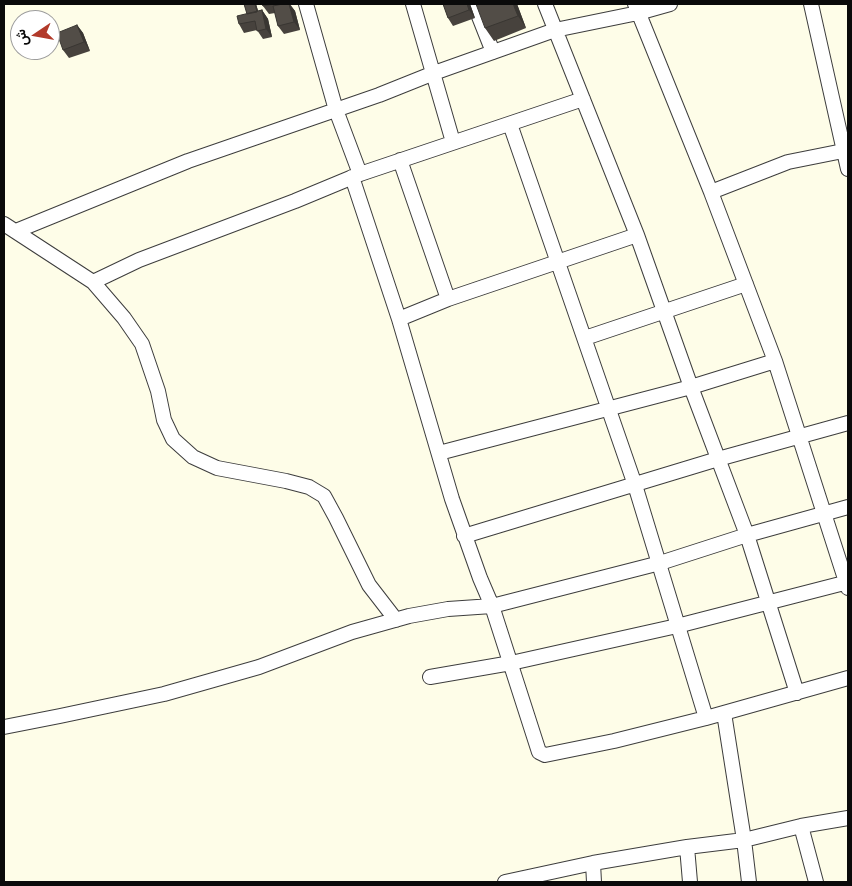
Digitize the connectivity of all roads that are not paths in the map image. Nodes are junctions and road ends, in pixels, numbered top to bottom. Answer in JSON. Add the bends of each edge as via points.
{"nodes":[{"id":1,"x":306,"y":4,"type":"edge"},
{"id":2,"x":413,"y":4,"type":"edge"},
{"id":3,"x":474,"y":4,"type":"edge"},
{"id":4,"x":545,"y":4,"type":"edge"},
{"id":5,"x":670,"y":4,"type":"edge"},
{"id":6,"x":811,"y":4,"type":"edge"},
{"id":7,"x":636,"y":8,"type":"edge"},
{"id":8,"x":555,"y":30,"type":"junction"},
{"id":9,"x":493,"y":52,"type":"junction"},
{"id":10,"x":434,"y":73,"type":"junction"},
{"id":11,"x":583,"y":99,"type":"junction"},
{"id":12,"x":336,"y":110,"type":"junction"},
{"id":13,"x":510,"y":124,"type":"junction"},
{"id":14,"x":453,"y":142,"type":"junction"},
{"id":15,"x":846,"y":150,"type":"edge"},
{"id":16,"x":400,"y":160,"type":"junction"},
{"id":17,"x":848,"y":169,"type":"edge"},
{"id":18,"x":356,"y":175,"type":"junction"},
{"id":19,"x":711,"y":192,"type":"junction"},
{"id":20,"x":10,"y":227,"type":"edge"},
{"id":21,"x":637,"y":235,"type":"junction"},
{"id":22,"x":558,"y":260,"type":"junction"},
{"id":23,"x":93,"y":282,"type":"junction"},
{"id":24,"x":746,"y":284,"type":"junction"},
{"id":25,"x":448,"y":300,"type":"junction"},
{"id":26,"x":664,"y":312,"type":"junction"},
{"id":27,"x":398,"y":320,"type":"junction"},
{"id":28,"x":585,"y":338,"type":"junction"},
{"id":29,"x":775,"y":361,"type":"junction"},
{"id":30,"x":691,"y":387,"type":"junction"},
{"id":31,"x":609,"y":408,"type":"junction"},
{"id":32,"x":848,"y":423,"type":"edge"},
{"id":33,"x":798,"y":436,"type":"junction"},
{"id":34,"x":438,"y":452,"type":"junction"},
{"id":35,"x":718,"y":459,"type":"junction"},
{"id":36,"x":636,"y":484,"type":"junction"},
{"id":37,"x":848,"y":507,"type":"edge"},
{"id":38,"x":824,"y":514,"type":"junction"},
{"id":39,"x":747,"y":535,"type":"junction"},
{"id":40,"x":464,"y":536,"type":"junction"},
{"id":41,"x":660,"y":563,"type":"junction"},
{"id":42,"x":848,"y":584,"type":"edge"},
{"id":43,"x":768,"y":601,"type":"junction"},
{"id":44,"x":492,"y":606,"type":"junction"},
{"id":45,"x":396,"y":620,"type":"junction"},
{"id":46,"x":677,"y":626,"type":"junction"},
{"id":47,"x":512,"y":663,"type":"junction"},
{"id":48,"x":430,"y":678,"type":"dead end"},
{"id":49,"x":848,"y":678,"type":"edge"},
{"id":50,"x":796,"y":693,"type":"junction"},
{"id":51,"x":724,"y":713,"type":"junction"},
{"id":52,"x":706,"y":718,"type":"junction"},
{"id":53,"x":4,"y":726,"type":"edge"},
{"id":54,"x":848,"y":818,"type":"edge"},
{"id":55,"x":801,"y":826,"type":"junction"},
{"id":56,"x":744,"y":840,"type":"junction"},
{"id":57,"x":687,"y":847,"type":"junction"},
{"id":58,"x":593,"y":863,"type":"junction"},
{"id":59,"x":509,"y":882,"type":"edge"},
{"id":60,"x":594,"y":882,"type":"edge"},
{"id":61,"x":690,"y":882,"type":"edge"},
{"id":62,"x":749,"y":882,"type":"edge"},
{"id":63,"x":816,"y":882,"type":"edge"}],
"edges":[{"from":1,"to":12,"type":"street"},
{"from":2,"to":10,"type":"street"},
{"from":3,"to":9,"type":"street"},
{"from":4,"to":8,"type":"street"},
{"from":5,"to":7,"type":"street"},
{"from":6,"to":15,"type":"street"},
{"from":7,"to":8,"type":"street"},
{"from":7,"to":19,"type":"street"},
{"from":8,"to":9,"type":"street"},
{"from":8,"to":11,"type":"street"},
{"from":9,"to":10,"type":"street"},
{"from":10,"to":12,"type":"street"},
{"from":10,"to":14,"type":"street"},
{"from":11,"to":13,"type":"street"},
{"from":11,"to":21,"type":"street"},
{"from":12,"to":18,"type":"street"},
{"from":12,"to":20,"type":"street"},
{"from":13,"to":14,"type":"street"},
{"from":13,"to":22,"type":"street"},
{"from":14,"to":16,"type":"street"},
{"from":15,"to":17,"type":"street"},
{"from":15,"to":19,"type":"street","via":[[788,162]]},
{"from":16,"to":18,"type":"street"},
{"from":16,"to":25,"type":"street"},
{"from":18,"to":23,"type":"street","via":[[139,260]]},
{"from":18,"to":27,"type":"street"},
{"from":19,"to":24,"type":"street"},
{"from":20,"to":23,"type":"street"},
{"from":21,"to":22,"type":"street"},
{"from":21,"to":26,"type":"street"},
{"from":22,"to":25,"type":"street"},
{"from":22,"to":28,"type":"street"},
{"from":23,"to":45,"type":"street","via":[[142,344],[164,420],[173,439],[193,457],[217,468],[294,483],[324,496],[369,585]]},
{"from":24,"to":26,"type":"street"},
{"from":24,"to":29,"type":"street"},
{"from":25,"to":27,"type":"street"},
{"from":26,"to":28,"type":"street"},
{"from":26,"to":30,"type":"street"},
{"from":27,"to":34,"type":"street"},
{"from":28,"to":31,"type":"street"},
{"from":29,"to":30,"type":"street"},
{"from":29,"to":33,"type":"street"},
{"from":30,"to":31,"type":"street"},
{"from":30,"to":35,"type":"street"},
{"from":31,"to":34,"type":"street"},
{"from":31,"to":36,"type":"street"},
{"from":32,"to":33,"type":"street"},
{"from":33,"to":35,"type":"street"},
{"from":33,"to":38,"type":"street"},
{"from":34,"to":40,"type":"street"},
{"from":35,"to":36,"type":"street"},
{"from":35,"to":39,"type":"street"},
{"from":36,"to":40,"type":"street"},
{"from":36,"to":41,"type":"street"},
{"from":37,"to":38,"type":"street"},
{"from":38,"to":39,"type":"street"},
{"from":38,"to":42,"type":"street"},
{"from":39,"to":41,"type":"street"},
{"from":39,"to":43,"type":"street"},
{"from":40,"to":44,"type":"street"},
{"from":41,"to":44,"type":"street"},
{"from":41,"to":46,"type":"street"},
{"from":42,"to":43,"type":"street"},
{"from":43,"to":46,"type":"street"},
{"from":43,"to":50,"type":"street"},
{"from":44,"to":45,"type":"street","via":[[448,609]]},
{"from":44,"to":47,"type":"street"},
{"from":45,"to":53,"type":"street","via":[[352,632],[259,667],[164,694]]},
{"from":46,"to":47,"type":"street"},
{"from":46,"to":52,"type":"street"},
{"from":47,"to":48,"type":"street"},
{"from":47,"to":52,"type":"street","via":[[531,731],[542,755]]},
{"from":49,"to":50,"type":"street"},
{"from":50,"to":51,"type":"street"},
{"from":51,"to":52,"type":"street"},
{"from":51,"to":56,"type":"street"},
{"from":54,"to":55,"type":"street"},
{"from":55,"to":56,"type":"street"},
{"from":55,"to":63,"type":"street"},
{"from":56,"to":57,"type":"street"},
{"from":56,"to":62,"type":"street"},
{"from":57,"to":58,"type":"street"},
{"from":57,"to":61,"type":"street"},
{"from":58,"to":59,"type":"street"},
{"from":58,"to":60,"type":"street"}]}
